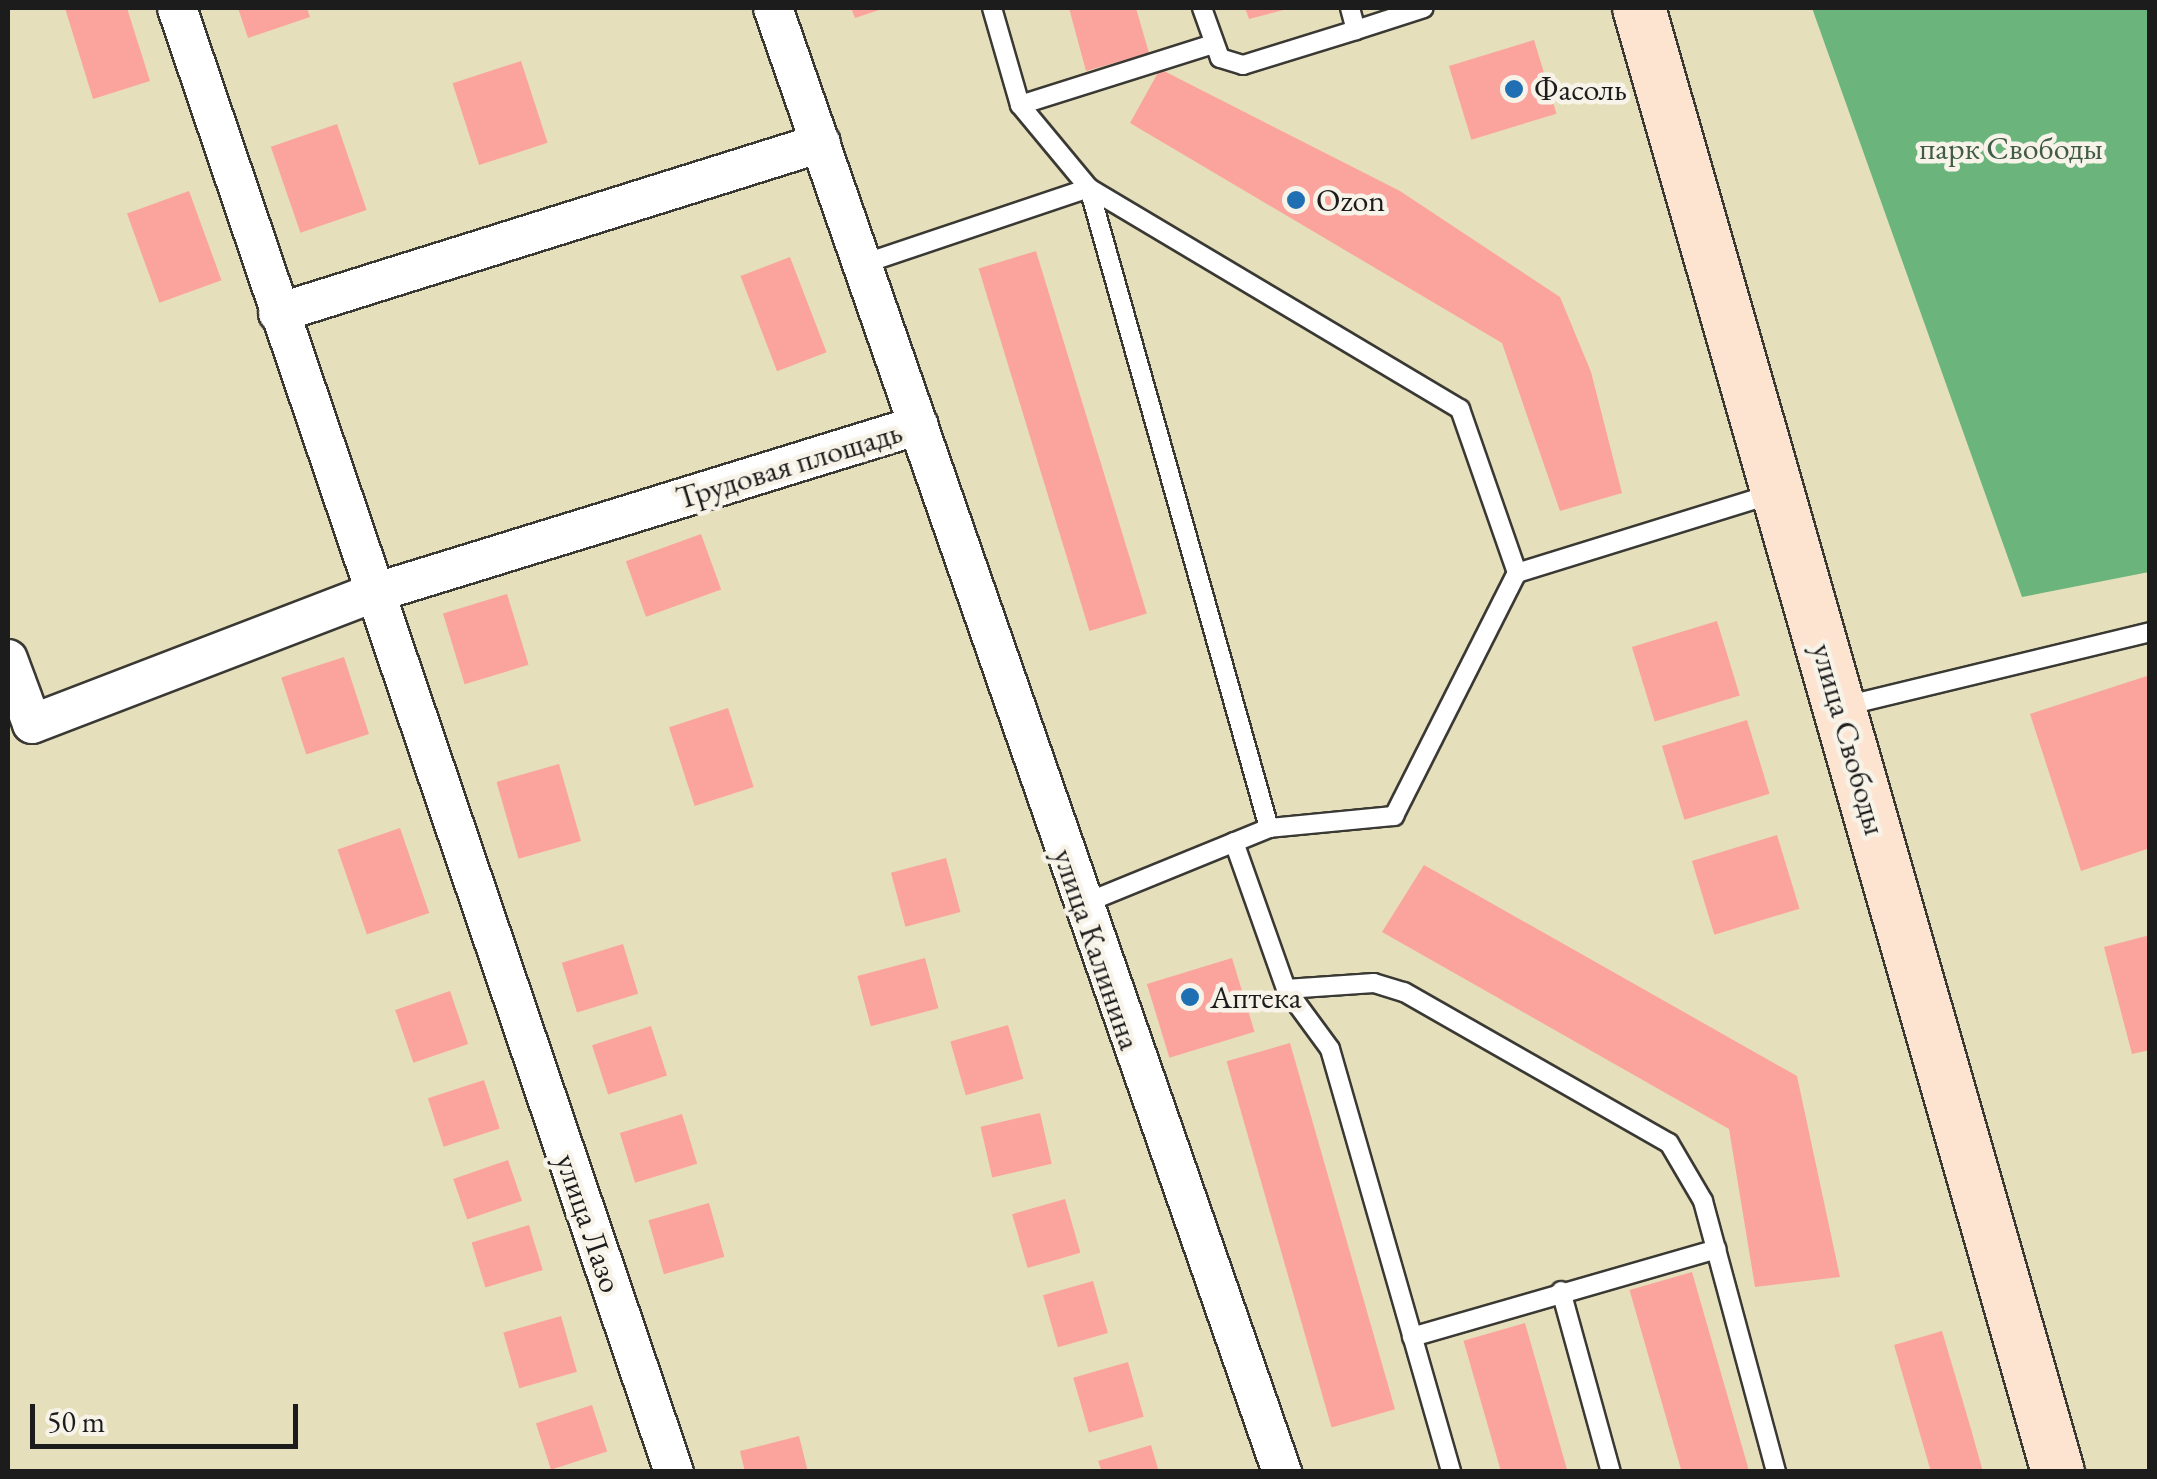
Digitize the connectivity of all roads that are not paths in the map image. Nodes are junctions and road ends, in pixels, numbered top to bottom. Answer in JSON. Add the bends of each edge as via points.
{"nodes":[{"id":1,"x":177,"y":8,"type":"edge"},
{"id":2,"x":772,"y":8,"type":"edge"},
{"id":3,"x":992,"y":8,"type":"edge"},
{"id":4,"x":1202,"y":8,"type":"edge"},
{"id":5,"x":1350,"y":8,"type":"edge"},
{"id":6,"x":1424,"y":8,"type":"edge"},
{"id":7,"x":1639,"y":8,"type":"edge"},
{"id":8,"x":1356,"y":30,"type":"junction"},
{"id":9,"x":1214,"y":44,"type":"junction"},
{"id":10,"x":1020,"y":105,"type":"junction"},
{"id":11,"x":820,"y":143,"type":"junction"},
{"id":12,"x":1089,"y":188,"type":"junction"},
{"id":13,"x":863,"y":264,"type":"junction"},
{"id":14,"x":278,"y":313,"type":"junction"},
{"id":15,"x":919,"y":424,"type":"junction"},
{"id":16,"x":1778,"y":493,"type":"junction"},
{"id":17,"x":1517,"y":573,"type":"junction"},
{"id":18,"x":374,"y":594,"type":"junction"},
{"id":19,"x":2150,"y":632,"type":"edge"},
{"id":20,"x":8,"y":659,"type":"edge"},
{"id":21,"x":1840,"y":707,"type":"junction"},
{"id":22,"x":1270,"y":828,"type":"junction"},
{"id":23,"x":1234,"y":842,"type":"junction"},
{"id":24,"x":1080,"y":905,"type":"junction"},
{"id":25,"x":1286,"y":989,"type":"junction"},
{"id":26,"x":1717,"y":1249,"type":"junction"},
{"id":27,"x":1561,"y":1291,"type":"junction"},
{"id":28,"x":1412,"y":1337,"type":"junction"},
{"id":29,"x":674,"y":1472,"type":"edge"},
{"id":30,"x":1282,"y":1472,"type":"edge"},
{"id":31,"x":1451,"y":1472,"type":"edge"},
{"id":32,"x":1611,"y":1472,"type":"edge"},
{"id":33,"x":1776,"y":1472,"type":"edge"},
{"id":34,"x":2058,"y":1472,"type":"edge"}],
"edges":[{"from":1,"to":14,"type":"street"},
{"from":2,"to":11,"type":"street","name":"Трудовая площадь"},
{"from":3,"to":10,"type":"lane"},
{"from":4,"to":9,"type":"lane"},
{"from":5,"to":8,"type":"lane"},
{"from":6,"to":8,"type":"lane"},
{"from":7,"to":16,"type":"main road","name":"улица Свободы"},
{"from":8,"to":9,"type":"lane","via":[[1243,65],[1220,58]]},
{"from":9,"to":10,"type":"lane"},
{"from":10,"to":12,"type":"lane"},
{"from":11,"to":13,"type":"street","name":"Трудовая площадь"},
{"from":11,"to":14,"type":"street"},
{"from":12,"to":13,"type":"lane"},
{"from":12,"to":17,"type":"lane","via":[[1460,409]]},
{"from":12,"to":22,"type":"lane"},
{"from":13,"to":15,"type":"street","name":"Трудовая площадь"},
{"from":14,"to":18,"type":"street"},
{"from":15,"to":18,"type":"street","name":"Трудовая площадь"},
{"from":15,"to":24,"type":"street","name":"улица Калинина"},
{"from":16,"to":17,"type":"lane"},
{"from":16,"to":21,"type":"main road","name":"улица Свободы"},
{"from":17,"to":22,"type":"lane","via":[[1394,816]]},
{"from":18,"to":20,"type":"street","name":"Трудовая площадь","via":[[32,724]]},
{"from":18,"to":29,"type":"street","name":"улица Лазо"},
{"from":19,"to":21,"type":"lane"},
{"from":21,"to":34,"type":"main road","name":"улица Свободы"},
{"from":22,"to":23,"type":"lane"},
{"from":23,"to":24,"type":"lane"},
{"from":23,"to":25,"type":"lane"},
{"from":24,"to":30,"type":"street","name":"улица Калинина"},
{"from":25,"to":26,"type":"lane","via":[[1374,983],[1404,992],[1669,1142],[1686,1164]]},
{"from":25,"to":28,"type":"lane","via":[[1330,1049]]},
{"from":26,"to":27,"type":"lane"},
{"from":26,"to":33,"type":"lane"},
{"from":27,"to":28,"type":"lane"},
{"from":27,"to":32,"type":"lane"},
{"from":28,"to":31,"type":"lane"}]}
